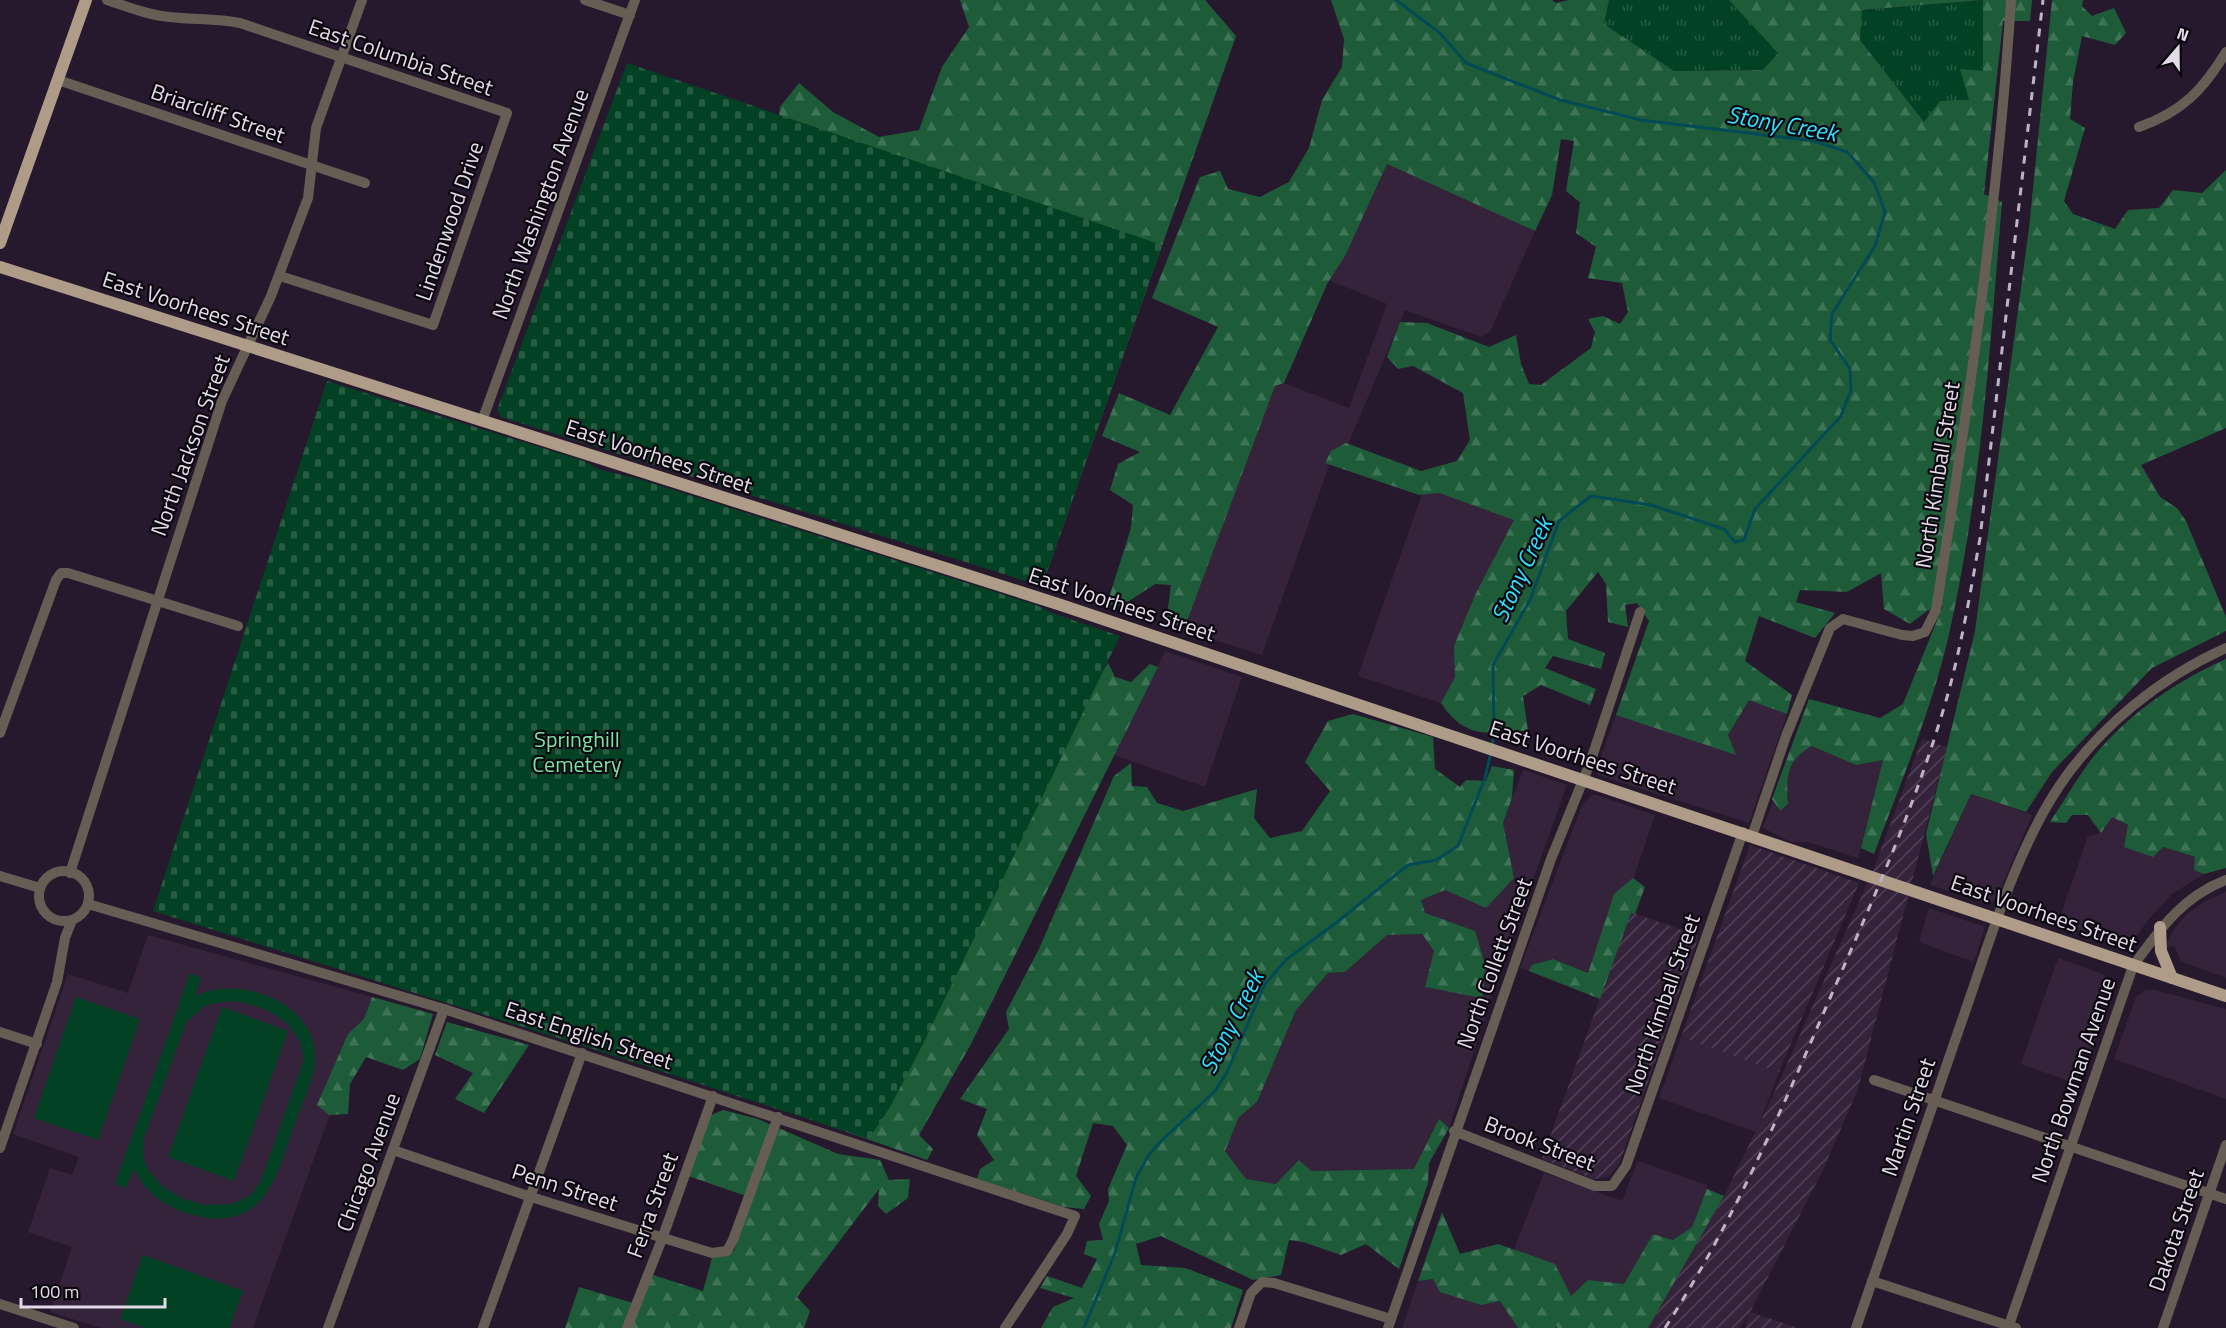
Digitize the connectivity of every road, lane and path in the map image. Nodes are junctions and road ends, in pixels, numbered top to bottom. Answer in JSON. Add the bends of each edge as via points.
{"nodes":[{"id":1,"x":86,"y":0,"type":"edge"},
{"id":2,"x":107,"y":0,"type":"edge"},
{"id":3,"x":362,"y":0,"type":"edge"},
{"id":4,"x":585,"y":0,"type":"edge"},
{"id":5,"x":635,"y":0,"type":"edge"},
{"id":6,"x":2011,"y":0,"type":"edge"},
{"id":7,"x":630,"y":15,"type":"junction"},
{"id":8,"x":2226,"y":52,"type":"edge"},
{"id":9,"x":341,"y":57,"type":"junction"},
{"id":10,"x":58,"y":80,"type":"junction"},
{"id":11,"x":507,"y":113,"type":"joint"},
{"id":12,"x":2139,"y":127,"type":"dead end"},
{"id":13,"x":311,"y":165,"type":"junction"},
{"id":14,"x":365,"y":183,"type":"dead end"},
{"id":15,"x":0,"y":243,"type":"edge"},
{"id":16,"x":0,"y":267,"type":"edge"},
{"id":17,"x":280,"y":276,"type":"junction"},
{"id":18,"x":246,"y":346,"type":"junction"},
{"id":19,"x":482,"y":421,"type":"junction"},
{"id":20,"x":157,"y":600,"type":"junction"},
{"id":21,"x":1640,"y":612,"type":"dead end"},
{"id":22,"x":238,"y":627,"type":"dead end"},
{"id":23,"x":2226,"y":648,"type":"edge"},
{"id":24,"x":0,"y":733,"type":"edge"},
{"id":25,"x":1583,"y":779,"type":"junction"},
{"id":26,"x":1747,"y":834,"type":"junction"},
{"id":27,"x":70,"y":873,"type":"junction"},
{"id":28,"x":0,"y":876,"type":"edge"},
{"id":29,"x":2226,"y":880,"type":"edge"},
{"id":30,"x":40,"y":888,"type":"junction"},
{"id":31,"x":88,"y":904,"type":"junction"},
{"id":32,"x":1998,"y":919,"type":"junction"},
{"id":33,"x":72,"y":920,"type":"junction"},
{"id":34,"x":2160,"y":927,"type":"junction"},
{"id":35,"x":2133,"y":966,"type":"junction"},
{"id":36,"x":2172,"y":978,"type":"junction"},
{"id":37,"x":2226,"y":996,"type":"edge"},
{"id":38,"x":444,"y":1009,"type":"junction"},
{"id":39,"x":0,"y":1032,"type":"edge"},
{"id":40,"x":37,"y":1044,"type":"junction"},
{"id":41,"x":582,"y":1053,"type":"junction"},
{"id":42,"x":1874,"y":1080,"type":"dead end"},
{"id":43,"x":713,"y":1096,"type":"junction"},
{"id":44,"x":1934,"y":1101,"type":"junction"},
{"id":45,"x":778,"y":1117,"type":"junction"},
{"id":46,"x":1455,"y":1131,"type":"junction"},
{"id":47,"x":2226,"y":1145,"type":"edge"},
{"id":48,"x":0,"y":1148,"type":"edge"},
{"id":49,"x":2071,"y":1148,"type":"junction"},
{"id":50,"x":393,"y":1150,"type":"junction"},
{"id":51,"x":1612,"y":1186,"type":"joint"},
{"id":52,"x":2209,"y":1194,"type":"junction"},
{"id":53,"x":531,"y":1197,"type":"junction"},
{"id":54,"x":2226,"y":1199,"type":"edge"},
{"id":55,"x":662,"y":1239,"type":"junction"},
{"id":56,"x":1872,"y":1281,"type":"junction"},
{"id":57,"x":0,"y":1304,"type":"edge"},
{"id":58,"x":1389,"y":1323,"type":"edge"},
{"id":59,"x":2011,"y":1327,"type":"edge"},
{"id":60,"x":74,"y":1328,"type":"edge"},
{"id":61,"x":328,"y":1328,"type":"edge"},
{"id":62,"x":483,"y":1328,"type":"edge"},
{"id":63,"x":627,"y":1328,"type":"edge"},
{"id":64,"x":1005,"y":1328,"type":"edge"},
{"id":65,"x":1239,"y":1328,"type":"edge"},
{"id":66,"x":1856,"y":1328,"type":"edge"},
{"id":67,"x":2163,"y":1328,"type":"edge"}],
"edges":[{"from":1,"to":10,"type":"main road"},
{"from":2,"to":9,"type":"street","name":"East Columbia Street","via":[[145,14],[240,23]]},
{"from":3,"to":9,"type":"street","name":"North Jackson Street"},
{"from":4,"to":7,"type":"street"},
{"from":5,"to":7,"type":"street","name":"North Washington Avenue"},
{"from":6,"to":26,"type":"street","name":"North Kimball Street","via":[[2004,111],[1971,386],[1936,610],[1925,632],[1913,636],[1843,619],[1830,628]]},
{"from":7,"to":19,"type":"street","name":"North Washington Avenue"},
{"from":8,"to":12,"type":"street","via":[[2208,82],[2181,107]]},
{"from":9,"to":11,"type":"street","name":"East Columbia Street"},
{"from":9,"to":13,"type":"street","name":"North Jackson Street","via":[[316,128]]},
{"from":10,"to":13,"type":"street","name":"Briarcliff Street"},
{"from":10,"to":15,"type":"main road"},
{"from":11,"to":17,"type":"street","name":"Lindenwood Drive","via":[[433,325]]},
{"from":13,"to":14,"type":"street","name":"Briarcliff Street"},
{"from":13,"to":17,"type":"street","name":"North Jackson Street","via":[[308,198]]},
{"from":16,"to":18,"type":"main road","name":"East Voorhees Street"},
{"from":17,"to":18,"type":"street","name":"North Jackson Street"},
{"from":18,"to":19,"type":"main road","name":"East Voorhees Street"},
{"from":18,"to":20,"type":"street","name":"North Jackson Street","via":[[222,401]]},
{"from":19,"to":25,"type":"main road","name":"East Voorhees Street","via":[[1061,605]]},
{"from":20,"to":22,"type":"street"},
{"from":20,"to":24,"type":"street","via":[[61,573]]},
{"from":20,"to":27,"type":"street","name":"North Jackson Street"},
{"from":21,"to":25,"type":"street","name":"North Collett Street"},
{"from":23,"to":32,"type":"street","name":"Martin Street","via":[[2169,679],[2110,725],[2061,784],[2039,819]]},
{"from":25,"to":26,"type":"main road","name":"East Voorhees Street"},
{"from":25,"to":46,"type":"street","name":"North Collett Street"},
{"from":26,"to":32,"type":"main road","name":"East Voorhees Street"},
{"from":26,"to":51,"type":"street","name":"North Kimball Street","via":[[1626,1166]]},
{"from":27,"to":30,"type":"street","via":[[51,874]]},
{"from":27,"to":31,"type":"street","via":[[86,884]]},
{"from":28,"to":30,"type":"street"},
{"from":29,"to":34,"type":"street","name":"North Bowman Avenue","via":[[2204,889]]},
{"from":30,"to":33,"type":"street","via":[[38,896],[43,910],[58,920]]},
{"from":31,"to":33,"type":"street"},
{"from":31,"to":38,"type":"street","name":"East English Street"},
{"from":32,"to":35,"type":"main road","name":"East Voorhees Street"},
{"from":32,"to":44,"type":"street","name":"Martin Street"},
{"from":33,"to":40,"type":"street"},
{"from":34,"to":35,"type":"street","name":"North Bowman Avenue"},
{"from":34,"to":36,"type":"main road","via":[[2161,951]]},
{"from":35,"to":36,"type":"main road","name":"East Voorhees Street"},
{"from":35,"to":49,"type":"street","name":"North Bowman Avenue"},
{"from":36,"to":37,"type":"main road","name":"East Voorhees Street"},
{"from":38,"to":41,"type":"street","name":"East English Street"},
{"from":38,"to":50,"type":"street","name":"Chicago Avenue"},
{"from":39,"to":40,"type":"street"},
{"from":40,"to":48,"type":"street"},
{"from":41,"to":43,"type":"street","name":"East English Street"},
{"from":41,"to":53,"type":"street"},
{"from":42,"to":44,"type":"street"},
{"from":43,"to":45,"type":"street","name":"East English Street"},
{"from":43,"to":55,"type":"street","name":"Ferra Street"},
{"from":44,"to":49,"type":"street"},
{"from":44,"to":56,"type":"street","name":"Martin Street"},
{"from":45,"to":55,"type":"street","name":"Penn Street","via":[[727,1251],[712,1253]]},
{"from":45,"to":64,"type":"street","name":"East English Street","via":[[1075,1216],[1068,1234]]},
{"from":46,"to":51,"type":"street","name":"Brook Street","via":[[1595,1186]]},
{"from":46,"to":58,"type":"street","name":"North Collett Street"},
{"from":47,"to":52,"type":"street","name":"Dakota Street"},
{"from":49,"to":52,"type":"street"},
{"from":49,"to":59,"type":"street","name":"North Bowman Avenue"},
{"from":50,"to":53,"type":"street","name":"Penn Street"},
{"from":50,"to":61,"type":"street","name":"Chicago Avenue"},
{"from":52,"to":54,"type":"street"},
{"from":52,"to":67,"type":"street","name":"Dakota Street"},
{"from":53,"to":55,"type":"street","name":"Penn Street"},
{"from":53,"to":62,"type":"street"},
{"from":55,"to":63,"type":"street","name":"Ferra Street"},
{"from":56,"to":59,"type":"street"},
{"from":56,"to":66,"type":"street","name":"Martin Street"},
{"from":57,"to":60,"type":"street"},
{"from":58,"to":65,"type":"street","via":[[1262,1282],[1251,1293]]}]}
